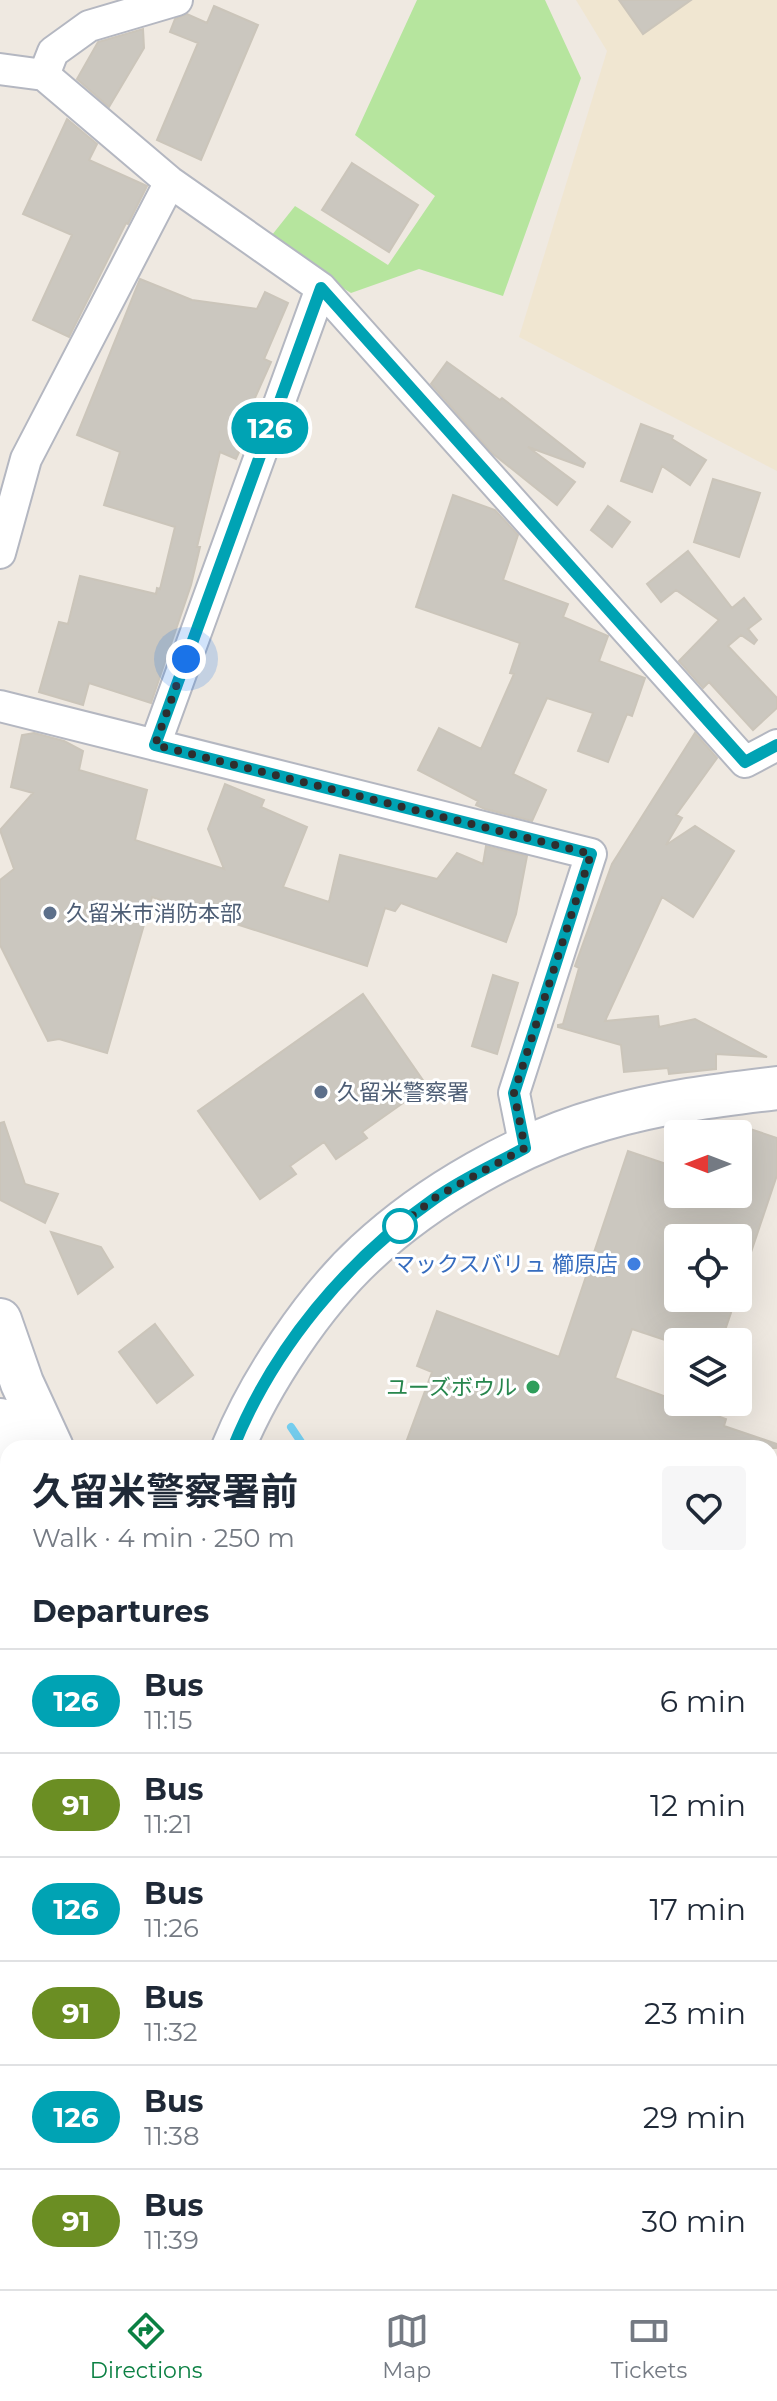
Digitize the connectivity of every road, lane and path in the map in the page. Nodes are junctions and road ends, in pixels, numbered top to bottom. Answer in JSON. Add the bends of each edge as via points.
{"nodes":[{"id":1,"x":169,"y":2,"type":"edge"},
{"id":2,"x":0,"y":69,"type":"edge"},
{"id":3,"x":44,"y":75,"type":"junction"},
{"id":4,"x":170,"y":182,"type":"junction"},
{"id":5,"x":321,"y":288,"type":"junction"},
{"id":6,"x":0,"y":553,"type":"edge"},
{"id":7,"x":0,"y":706,"type":"edge"},
{"id":8,"x":155,"y":745,"type":"junction"},
{"id":9,"x":777,"y":745,"type":"edge"},
{"id":10,"x":777,"y":1088,"type":"edge"},
{"id":11,"x":525,"y":1148,"type":"junction"},
{"id":12,"x":0,"y":1320,"type":"edge"},
{"id":13,"x":0,"y":1420,"type":"edge"},
{"id":14,"x":10,"y":1440,"type":"edge"},
{"id":15,"x":48,"y":1440,"type":"edge"},
{"id":16,"x":237,"y":1440,"type":"edge"}],
"edges":[{"from":1,"to":3,"type":"street","via":[[89,26],[53,52]]},
{"from":2,"to":3,"type":"street"},
{"from":3,"to":4,"type":"street"},
{"from":4,"to":5,"type":"street"},
{"from":4,"to":6,"type":"street","via":[[26,459]]},
{"from":5,"to":8,"type":"street"},
{"from":5,"to":9,"type":"street","via":[[745,762]]},
{"from":7,"to":8,"type":"street"},
{"from":8,"to":11,"type":"street","via":[[591,854],[514,1093]]},
{"from":10,"to":11,"type":"street","via":[[689,1098],[601,1119]]},
{"from":11,"to":16,"type":"street","via":[[436,1197],[366,1253],[314,1311],[276,1366]]},
{"from":12,"to":15,"type":"street"},
{"from":13,"to":14,"type":"street"}]}
